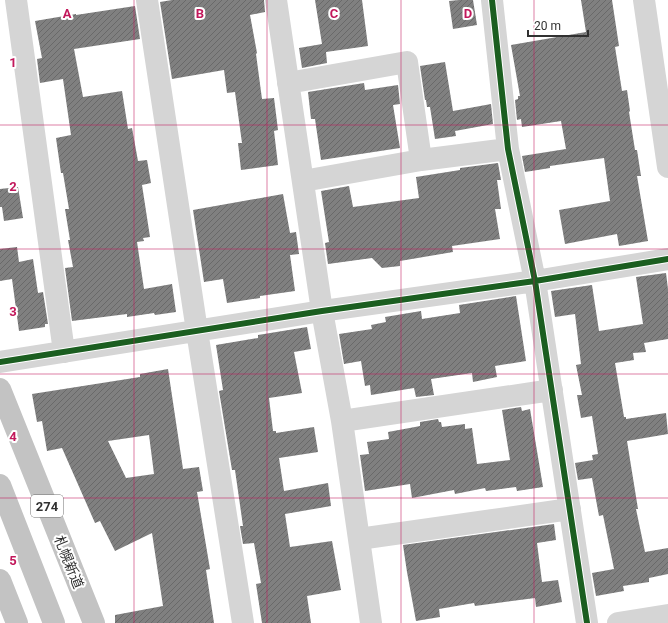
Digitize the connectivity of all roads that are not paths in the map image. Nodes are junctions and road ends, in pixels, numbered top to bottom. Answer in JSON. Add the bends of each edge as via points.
{"nodes":[{"id":1,"x":16,"y":0,"type":"edge"},
{"id":2,"x":147,"y":0,"type":"edge"},
{"id":3,"x":276,"y":0,"type":"edge"},
{"id":4,"x":492,"y":0,"type":"edge"},
{"id":5,"x":644,"y":0,"type":"edge"},
{"id":6,"x":288,"y":83,"type":"junction"},
{"id":7,"x":508,"y":149,"type":"junction"},
{"id":8,"x":421,"y":160,"type":"junction"},
{"id":9,"x":668,"y":167,"type":"edge"},
{"id":10,"x":303,"y":181,"type":"junction"},
{"id":11,"x":668,"y":259,"type":"edge"},
{"id":12,"x":535,"y":282,"type":"junction"},
{"id":13,"x":322,"y":311,"type":"junction"},
{"id":14,"x":197,"y":331,"type":"junction"},
{"id":15,"x":64,"y":352,"type":"junction"},
{"id":16,"x":0,"y":362,"type":"edge"},
{"id":17,"x":0,"y":389,"type":"edge"},
{"id":18,"x":552,"y":390,"type":"junction"},
{"id":19,"x":342,"y":421,"type":"junction"},
{"id":20,"x":0,"y":484,"type":"edge"},
{"id":21,"x":570,"y":509,"type":"junction"},
{"id":22,"x":360,"y":539,"type":"junction"},
{"id":23,"x":0,"y":580,"type":"edge"},
{"id":24,"x":668,"y":615,"type":"edge"},
{"id":25,"x":16,"y":623,"type":"edge"},
{"id":26,"x":54,"y":623,"type":"edge"},
{"id":27,"x":94,"y":623,"type":"edge"},
{"id":28,"x":243,"y":623,"type":"edge"},
{"id":29,"x":371,"y":623,"type":"edge"},
{"id":30,"x":587,"y":623,"type":"edge"},
{"id":31,"x":618,"y":623,"type":"edge"}],
"edges":[{"from":1,"to":15,"type":"street"},
{"from":2,"to":14,"type":"street"},
{"from":3,"to":6,"type":"street"},
{"from":4,"to":7,"type":"street"},
{"from":5,"to":9,"type":"street"},
{"from":6,"to":8,"type":"street","via":[[407,62]]},
{"from":6,"to":10,"type":"street"},
{"from":7,"to":8,"type":"street"},
{"from":7,"to":12,"type":"street"},
{"from":8,"to":10,"type":"street"},
{"from":10,"to":13,"type":"street"},
{"from":11,"to":12,"type":"street"},
{"from":12,"to":13,"type":"street"},
{"from":12,"to":18,"type":"street"},
{"from":13,"to":14,"type":"street"},
{"from":13,"to":19,"type":"street"},
{"from":14,"to":15,"type":"street"},
{"from":14,"to":28,"type":"street"},
{"from":15,"to":16,"type":"street"},
{"from":17,"to":27,"type":"highway","name":"札幌新道","number":"274"},
{"from":18,"to":19,"type":"street"},
{"from":18,"to":21,"type":"street"},
{"from":19,"to":22,"type":"street"},
{"from":20,"to":26,"type":"highway"},
{"from":21,"to":22,"type":"street"},
{"from":21,"to":30,"type":"street"},
{"from":22,"to":29,"type":"street"},
{"from":23,"to":25,"type":"highway"},
{"from":24,"to":31,"type":"street"}]}
